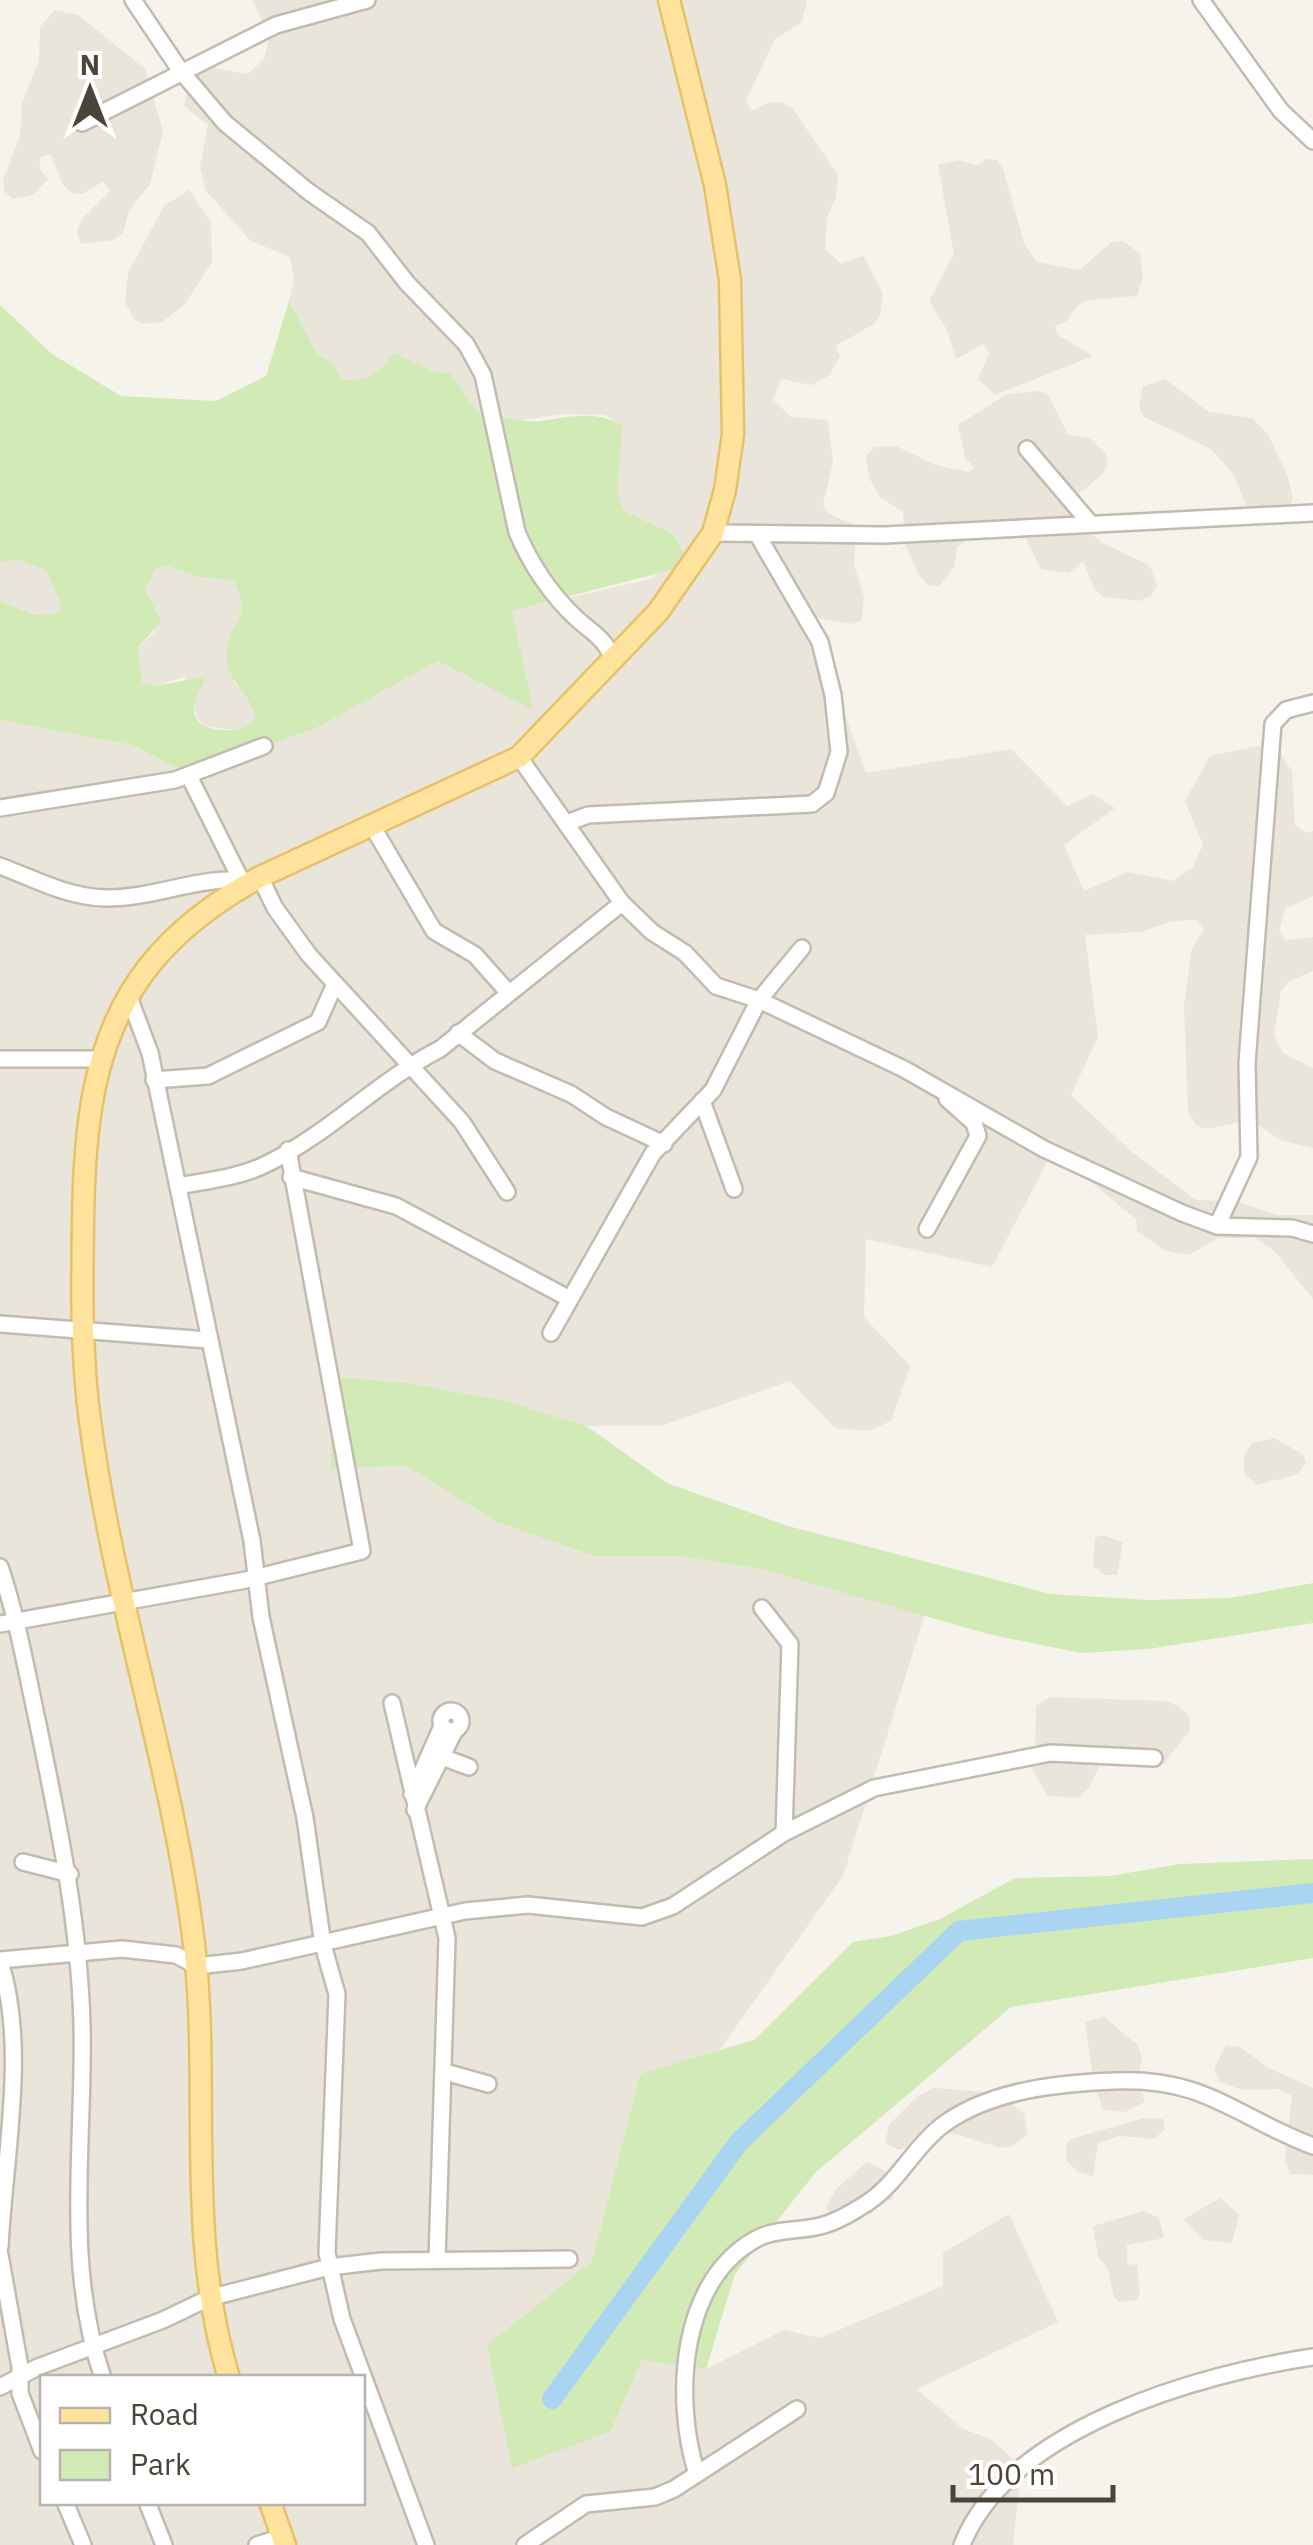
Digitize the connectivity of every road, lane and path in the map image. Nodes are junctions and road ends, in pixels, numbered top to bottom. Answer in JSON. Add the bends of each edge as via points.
{"nodes":[{"id":1,"x":133,"y":0,"type":"edge"},
{"id":2,"x":368,"y":0,"type":"edge"},
{"id":3,"x":668,"y":0,"type":"edge"},
{"id":4,"x":1202,"y":0,"type":"edge"},
{"id":5,"x":180,"y":70,"type":"junction"},
{"id":6,"x":82,"y":123,"type":"dead end"},
{"id":7,"x":1313,"y":141,"type":"edge"},
{"id":8,"x":1027,"y":450,"type":"dead end"},
{"id":9,"x":1313,"y":513,"type":"edge"},
{"id":10,"x":1090,"y":523,"type":"junction"},
{"id":11,"x":712,"y":533,"type":"junction"},
{"id":12,"x":757,"y":534,"type":"junction"},
{"id":13,"x":613,"y":659,"type":"junction"},
{"id":14,"x":1313,"y":703,"type":"edge"},
{"id":15,"x":264,"y":746,"type":"dead end"},
{"id":16,"x":519,"y":757,"type":"junction"},
{"id":17,"x":189,"y":776,"type":"junction"},
{"id":18,"x":0,"y":808,"type":"edge"},
{"id":19,"x":372,"y":824,"type":"junction"},
{"id":20,"x":567,"y":824,"type":"junction"},
{"id":21,"x":0,"y":866,"type":"edge"},
{"id":22,"x":251,"y":879,"type":"junction"},
{"id":23,"x":622,"y":903,"type":"junction"},
{"id":24,"x":802,"y":948,"type":"dead end"},
{"id":25,"x":336,"y":984,"type":"junction"},
{"id":26,"x":506,"y":991,"type":"junction"},
{"id":27,"x":129,"y":997,"type":"junction"},
{"id":28,"x":759,"y":1000,"type":"junction"},
{"id":29,"x":458,"y":1033,"type":"junction"},
{"id":30,"x":0,"y":1059,"type":"edge"},
{"id":31,"x":101,"y":1059,"type":"junction"},
{"id":32,"x":406,"y":1066,"type":"junction"},
{"id":33,"x":154,"y":1080,"type":"junction"},
{"id":34,"x":925,"y":1080,"type":"junction"},
{"id":35,"x":702,"y":1101,"type":"junction"},
{"id":36,"x":664,"y":1144,"type":"junction"},
{"id":37,"x":288,"y":1150,"type":"junction"},
{"id":38,"x":291,"y":1177,"type":"junction"},
{"id":39,"x":178,"y":1186,"type":"junction"},
{"id":40,"x":734,"y":1189,"type":"dead end"},
{"id":41,"x":506,"y":1192,"type":"dead end"},
{"id":42,"x":1218,"y":1226,"type":"junction"},
{"id":43,"x":926,"y":1229,"type":"dead end"},
{"id":44,"x":1313,"y":1234,"type":"edge"},
{"id":45,"x":568,"y":1298,"type":"junction"},
{"id":46,"x":0,"y":1324,"type":"edge"},
{"id":47,"x":83,"y":1329,"type":"junction"},
{"id":48,"x":551,"y":1333,"type":"dead end"},
{"id":49,"x":208,"y":1340,"type":"junction"},
{"id":50,"x":0,"y":1567,"type":"edge"},
{"id":51,"x":256,"y":1576,"type":"junction"},
{"id":52,"x":122,"y":1604,"type":"junction"},
{"id":53,"x":762,"y":1608,"type":"dead end"},
{"id":54,"x":18,"y":1621,"type":"junction"},
{"id":55,"x":0,"y":1624,"type":"edge"},
{"id":56,"x":392,"y":1704,"type":"dead end"},
{"id":57,"x":442,"y":1757,"type":"junction"},
{"id":58,"x":1154,"y":1758,"type":"dead end"},
{"id":59,"x":469,"y":1766,"type":"dead end"},
{"id":60,"x":413,"y":1802,"type":"junction"},
{"id":61,"x":784,"y":1833,"type":"junction"},
{"id":62,"x":23,"y":1862,"type":"dead end"},
{"id":63,"x":70,"y":1874,"type":"junction"},
{"id":64,"x":443,"y":1917,"type":"junction"},
{"id":65,"x":322,"y":1945,"type":"junction"},
{"id":66,"x":78,"y":1951,"type":"junction"},
{"id":67,"x":0,"y":1961,"type":"edge"},
{"id":68,"x":196,"y":1966,"type":"junction"},
{"id":69,"x":445,"y":2072,"type":"junction"},
{"id":70,"x":488,"y":2084,"type":"dead end"},
{"id":71,"x":1313,"y":2146,"type":"edge"},
{"id":72,"x":0,"y":2247,"type":"edge"},
{"id":73,"x":0,"y":2255,"type":"edge"},
{"id":74,"x":436,"y":2259,"type":"junction"},
{"id":75,"x":569,"y":2259,"type":"dead end"},
{"id":76,"x":330,"y":2267,"type":"junction"},
{"id":77,"x":209,"y":2298,"type":"junction"},
{"id":78,"x":93,"y":2348,"type":"junction"},
{"id":79,"x":1313,"y":2357,"type":"edge"},
{"id":80,"x":102,"y":2375,"type":"edge"},
{"id":81,"x":227,"y":2375,"type":"edge"},
{"id":82,"x":363,"y":2375,"type":"edge"},
{"id":83,"x":21,"y":2378,"type":"junction"},
{"id":84,"x":365,"y":2382,"type":"edge"},
{"id":85,"x":0,"y":2387,"type":"edge"},
{"id":86,"x":797,"y":2409,"type":"dead end"},
{"id":87,"x":40,"y":2447,"type":"edge"},
{"id":88,"x":697,"y":2474,"type":"junction"},
{"id":89,"x":66,"y":2505,"type":"edge"},
{"id":90,"x":148,"y":2505,"type":"edge"},
{"id":91,"x":271,"y":2505,"type":"edge"},
{"id":92,"x":284,"y":2541,"type":"edge"},
{"id":93,"x":83,"y":2545,"type":"edge"},
{"id":94,"x":164,"y":2545,"type":"edge"},
{"id":95,"x":257,"y":2545,"type":"edge"},
{"id":96,"x":426,"y":2545,"type":"edge"},
{"id":97,"x":525,"y":2545,"type":"edge"},
{"id":98,"x":962,"y":2545,"type":"edge"}],
"edges":[{"from":1,"to":5,"type":"street"},
{"from":2,"to":5,"type":"street","via":[[294,18]]},
{"from":3,"to":11,"type":"main road","via":[[723,223],[730,280],[733,434]]},
{"from":4,"to":7,"type":"street","via":[[1282,111]]},
{"from":5,"to":6,"type":"street"},
{"from":5,"to":13,"type":"street","via":[[250,145],[368,232],[466,344],[483,376],[525,550],[576,619],[606,642]]},
{"from":8,"to":10,"type":"street"},
{"from":9,"to":10,"type":"street"},
{"from":10,"to":12,"type":"street"},
{"from":11,"to":12,"type":"street"},
{"from":11,"to":13,"type":"main road","via":[[672,595]]},
{"from":12,"to":20,"type":"street","via":[[820,642],[839,752],[826,794],[812,804],[588,815]]},
{"from":13,"to":16,"type":"main road"},
{"from":14,"to":42,"type":"street","via":[[1286,710],[1273,724],[1250,1004],[1249,1157]]},
{"from":15,"to":17,"type":"street"},
{"from":16,"to":19,"type":"main road"},
{"from":16,"to":20,"type":"street"},
{"from":17,"to":18,"type":"street"},
{"from":17,"to":22,"type":"street"},
{"from":19,"to":22,"type":"main road"},
{"from":19,"to":26,"type":"street","via":[[434,931],[475,955]]},
{"from":20,"to":23,"type":"street"},
{"from":21,"to":22,"type":"street","via":[[57,890],[98,898]]},
{"from":22,"to":25,"type":"street"},
{"from":22,"to":27,"type":"main road","via":[[176,937]]},
{"from":23,"to":26,"type":"street"},
{"from":23,"to":28,"type":"street","via":[[706,978]]},
{"from":24,"to":28,"type":"street"},
{"from":25,"to":32,"type":"street"},
{"from":25,"to":33,"type":"street","via":[[318,1022],[208,1076]]},
{"from":26,"to":29,"type":"street"},
{"from":27,"to":31,"type":"main road"},
{"from":27,"to":33,"type":"street"},
{"from":28,"to":34,"type":"street"},
{"from":28,"to":35,"type":"street","via":[[726,1071]]},
{"from":29,"to":32,"type":"street"},
{"from":29,"to":36,"type":"street","via":[[495,1061]]},
{"from":30,"to":31,"type":"street"},
{"from":31,"to":47,"type":"main road","via":[[85,1155]]},
{"from":32,"to":37,"type":"street","via":[[339,1120]]},
{"from":32,"to":41,"type":"street","via":[[462,1122]]},
{"from":33,"to":39,"type":"street"},
{"from":34,"to":42,"type":"street","via":[[1044,1149]]},
{"from":34,"to":43,"type":"street","via":[[978,1130],[976,1145]]},
{"from":35,"to":36,"type":"street"},
{"from":35,"to":40,"type":"street"},
{"from":36,"to":45,"type":"street"},
{"from":37,"to":38,"type":"street"},
{"from":37,"to":39,"type":"street","via":[[260,1167]]},
{"from":38,"to":45,"type":"street","via":[[396,1206]]},
{"from":38,"to":51,"type":"street","via":[[362,1551]]},
{"from":39,"to":49,"type":"street"},
{"from":42,"to":44,"type":"street"},
{"from":45,"to":48,"type":"street"},
{"from":46,"to":47,"type":"street"},
{"from":47,"to":49,"type":"street"},
{"from":47,"to":52,"type":"main road","via":[[90,1424]]},
{"from":49,"to":51,"type":"street"},
{"from":50,"to":54,"type":"street"},
{"from":51,"to":52,"type":"street"},
{"from":51,"to":65,"type":"street"},
{"from":52,"to":54,"type":"street"},
{"from":52,"to":68,"type":"main road","via":[[162,1773]]},
{"from":53,"to":61,"type":"street","via":[[790,1644]]},
{"from":54,"to":55,"type":"street"},
{"from":54,"to":63,"type":"street"},
{"from":56,"to":60,"type":"street"},
{"from":57,"to":59,"type":"street"},
{"from":57,"to":60,"type":"street"},
{"from":57,"to":60,"type":"street","via":[[448,1728]]},
{"from":58,"to":61,"type":"street","via":[[1050,1753],[900,1780],[850,1796]]},
{"from":60,"to":64,"type":"street"},
{"from":61,"to":64,"type":"street","via":[[673,1906],[642,1917],[528,1905]]},
{"from":62,"to":63,"type":"street"},
{"from":63,"to":66,"type":"street"},
{"from":64,"to":65,"type":"street"},
{"from":64,"to":69,"type":"street"},
{"from":65,"to":68,"type":"street"},
{"from":65,"to":76,"type":"street","via":[[337,1994],[338,2032]]},
{"from":66,"to":67,"type":"street"},
{"from":66,"to":68,"type":"street","via":[[176,1955]]},
{"from":66,"to":78,"type":"street","via":[[78,2235]]},
{"from":67,"to":72,"type":"street","via":[[11,2015],[8,2185]]},
{"from":68,"to":77,"type":"main road","via":[[199,2213]]},
{"from":69,"to":70,"type":"street"},
{"from":69,"to":74,"type":"street"},
{"from":71,"to":88,"type":"street","via":[[1175,2082],[1057,2085],[996,2100],[947,2122],[872,2200],[822,2226],[763,2235],[717,2274],[703,2295],[682,2401]]},
{"from":73,"to":83,"type":"street"},
{"from":74,"to":75,"type":"street"},
{"from":74,"to":76,"type":"street"},
{"from":76,"to":77,"type":"street"},
{"from":76,"to":82,"type":"street"},
{"from":77,"to":78,"type":"street"},
{"from":77,"to":81,"type":"main road"},
{"from":78,"to":80,"type":"street"},
{"from":78,"to":83,"type":"street"},
{"from":79,"to":98,"type":"street","via":[[1201,2381],[1077,2430],[1046,2448],[977,2511]]},
{"from":83,"to":85,"type":"street"},
{"from":83,"to":87,"type":"street","via":[[23,2408]]},
{"from":84,"to":96,"type":"street"},
{"from":86,"to":88,"type":"street"},
{"from":88,"to":97,"type":"street","via":[[655,2496],[586,2504]]},
{"from":89,"to":93,"type":"street"},
{"from":90,"to":94,"type":"street"},
{"from":91,"to":92,"type":"main road"},
{"from":92,"to":95,"type":"street"}]}
